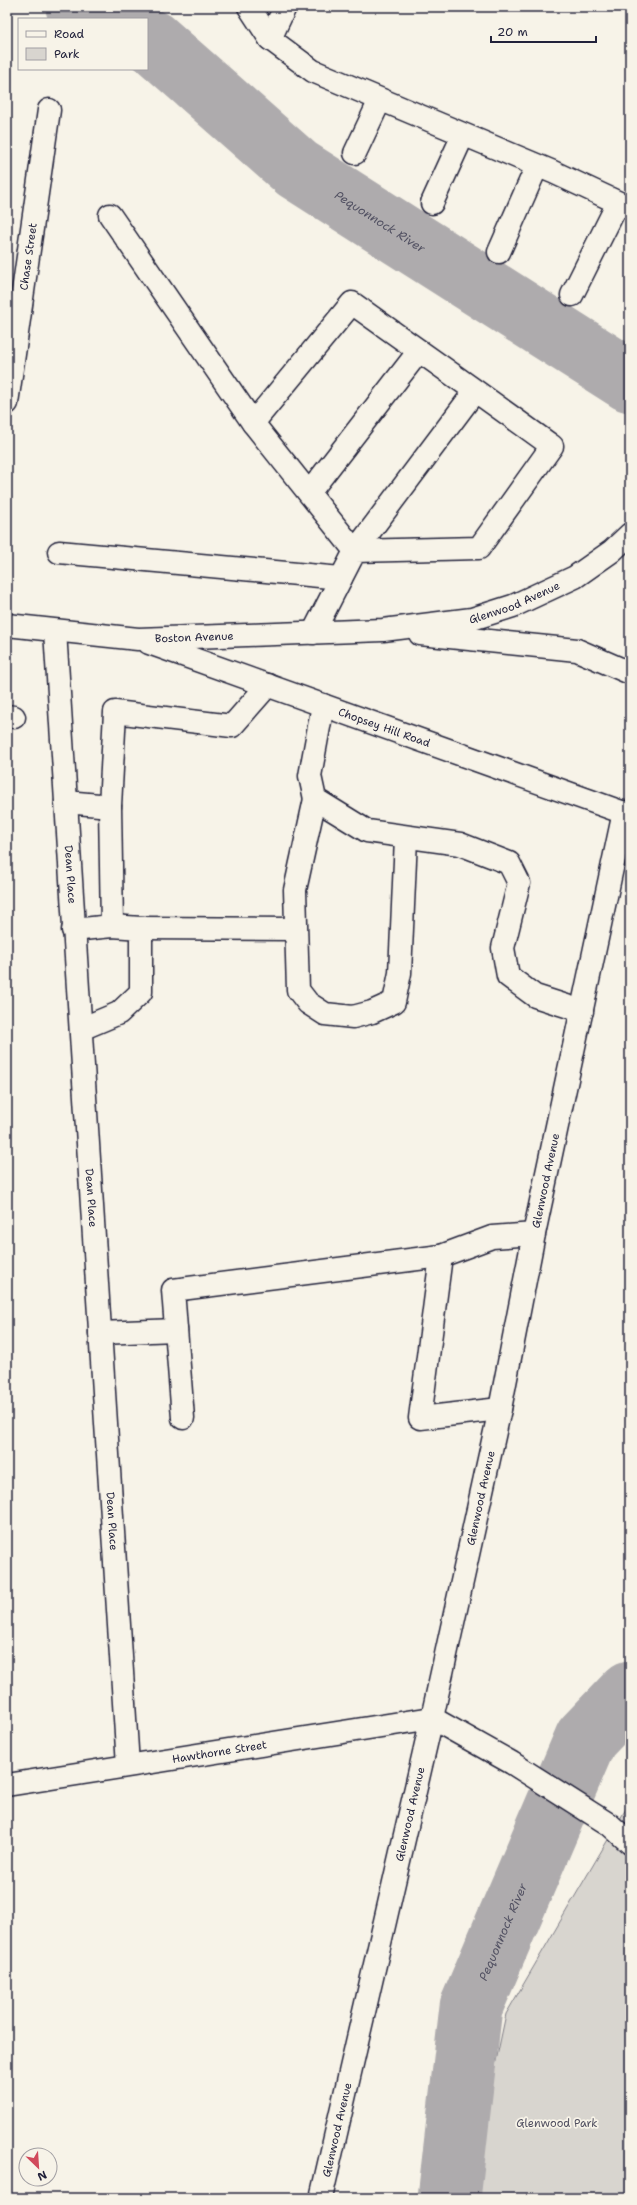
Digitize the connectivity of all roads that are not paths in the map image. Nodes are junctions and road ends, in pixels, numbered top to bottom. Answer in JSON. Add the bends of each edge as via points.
{"nodes":[{"id":1,"x":249,"y":7,"type":"edge"},
{"id":2,"x":285,"y":7,"type":"edge"},
{"id":3,"x":270,"y":39,"type":"junction"},
{"id":4,"x":380,"y":100,"type":"junction"},
{"id":5,"x":49,"y":110,"type":"dead end"},
{"id":6,"x":463,"y":135,"type":"junction"},
{"id":7,"x":355,"y":153,"type":"dead end"},
{"id":8,"x":537,"y":166,"type":"junction"},
{"id":9,"x":432,"y":203,"type":"dead end"},
{"id":10,"x":624,"y":206,"type":"edge"},
{"id":11,"x":110,"y":215,"type":"dead end"},
{"id":12,"x":499,"y":252,"type":"dead end"},
{"id":13,"x":572,"y":295,"type":"dead end"},
{"id":14,"x":419,"y":351,"type":"junction"},
{"id":15,"x":475,"y":391,"type":"junction"},
{"id":16,"x":7,"y":403,"type":"edge"},
{"id":17,"x":253,"y":423,"type":"junction"},
{"id":18,"x":309,"y":493,"type":"junction"},
{"id":19,"x":630,"y":534,"type":"edge"},
{"id":20,"x":355,"y":551,"type":"junction"},
{"id":21,"x":59,"y":552,"type":"dead end"},
{"id":22,"x":341,"y":578,"type":"junction"},
{"id":23,"x":7,"y":625,"type":"edge"},
{"id":24,"x":383,"y":630,"type":"junction"},
{"id":25,"x":55,"y":631,"type":"junction"},
{"id":26,"x":313,"y":633,"type":"junction"},
{"id":27,"x":138,"y":639,"type":"junction"},
{"id":28,"x":630,"y":673,"type":"edge"},
{"id":29,"x":268,"y":685,"type":"junction"},
{"id":30,"x":323,"y":705,"type":"junction"},
{"id":31,"x":315,"y":799,"type":"junction"},
{"id":32,"x":66,"y":802,"type":"junction"},
{"id":33,"x":110,"y":806,"type":"junction"},
{"id":34,"x":628,"y":808,"type":"edge"},
{"id":35,"x":406,"y":838,"type":"junction"},
{"id":36,"x":112,"y":926,"type":"junction"},
{"id":37,"x":141,"y":928,"type":"junction"},
{"id":38,"x":295,"y":929,"type":"junction"},
{"id":39,"x":73,"y":930,"type":"junction"},
{"id":40,"x":582,"y":1011,"type":"junction"},
{"id":41,"x":81,"y":1030,"type":"junction"},
{"id":42,"x":534,"y":1234,"type":"junction"},
{"id":43,"x":441,"y":1256,"type":"junction"},
{"id":44,"x":176,"y":1330,"type":"junction"},
{"id":45,"x":100,"y":1333,"type":"junction"},
{"id":46,"x":500,"y":1409,"type":"junction"},
{"id":47,"x":184,"y":1418,"type":"dead end"},
{"id":48,"x":432,"y":1718,"type":"junction"},
{"id":49,"x":128,"y":1765,"type":"junction"},
{"id":50,"x":7,"y":1785,"type":"edge"},
{"id":51,"x":630,"y":1843,"type":"edge"},
{"id":52,"x":321,"y":2198,"type":"edge"}],
"edges":[{"from":1,"to":3,"type":"street"},
{"from":2,"to":3,"type":"street"},
{"from":3,"to":4,"type":"street","via":[[313,71]]},
{"from":4,"to":6,"type":"street"},
{"from":4,"to":7,"type":"street"},
{"from":5,"to":16,"type":"street","name":"Chase Street"},
{"from":6,"to":8,"type":"street"},
{"from":6,"to":9,"type":"street"},
{"from":8,"to":10,"type":"street"},
{"from":8,"to":12,"type":"street"},
{"from":10,"to":13,"type":"street"},
{"from":11,"to":17,"type":"street"},
{"from":14,"to":15,"type":"street"},
{"from":14,"to":17,"type":"street","via":[[352,302]]},
{"from":14,"to":18,"type":"street"},
{"from":15,"to":20,"type":"street"},
{"from":15,"to":20,"type":"street","via":[[552,446],[479,548]]},
{"from":17,"to":18,"type":"street"},
{"from":18,"to":20,"type":"street"},
{"from":19,"to":24,"type":"street","name":"Glenwood Avenue","via":[[612,551],[575,577],[513,606],[472,619]]},
{"from":20,"to":22,"type":"street"},
{"from":21,"to":22,"type":"street"},
{"from":22,"to":26,"type":"street"},
{"from":23,"to":25,"type":"street","name":"Boston Avenue"},
{"from":24,"to":26,"type":"street","name":"Boston Avenue"},
{"from":24,"to":28,"type":"street","via":[[577,650]]},
{"from":25,"to":27,"type":"street","name":"Boston Avenue"},
{"from":25,"to":32,"type":"street","name":"Dean Place"},
{"from":26,"to":27,"type":"street","name":"Boston Avenue"},
{"from":27,"to":29,"type":"street","name":"Chopsey Hill Road"},
{"from":29,"to":30,"type":"street","name":"Chopsey Hill Road"},
{"from":29,"to":33,"type":"street","via":[[232,726],[115,712]]},
{"from":30,"to":31,"type":"street","via":[[310,776]]},
{"from":30,"to":34,"type":"street","name":"Chopsey Hill Road"},
{"from":31,"to":35,"type":"street","via":[[367,831]]},
{"from":31,"to":38,"type":"street","via":[[295,890]]},
{"from":32,"to":33,"type":"street"},
{"from":32,"to":39,"type":"street","name":"Dean Place"},
{"from":33,"to":36,"type":"street"},
{"from":34,"to":40,"type":"street","name":"Glenwood Avenue"},
{"from":35,"to":38,"type":"street","via":[[400,973],[394,1002],[354,1017],[325,1014],[308,1003],[298,990]]},
{"from":35,"to":40,"type":"street","via":[[460,844],[509,863],[519,882],[503,948],[508,976],[535,996]]},
{"from":36,"to":37,"type":"street"},
{"from":36,"to":39,"type":"street"},
{"from":37,"to":38,"type":"street"},
{"from":37,"to":41,"type":"street","via":[[141,992],[119,1013]]},
{"from":39,"to":41,"type":"street","name":"Dean Place"},
{"from":40,"to":42,"type":"street","name":"Glenwood Avenue"},
{"from":41,"to":45,"type":"street","name":"Dean Place"},
{"from":42,"to":43,"type":"street","via":[[492,1237]]},
{"from":42,"to":46,"type":"street","name":"Glenwood Avenue"},
{"from":43,"to":44,"type":"street","via":[[172,1290]]},
{"from":43,"to":46,"type":"street","via":[[420,1418]]},
{"from":44,"to":45,"type":"street"},
{"from":44,"to":47,"type":"street"},
{"from":45,"to":49,"type":"street","name":"Dean Place"},
{"from":46,"to":48,"type":"street","name":"Glenwood Avenue"},
{"from":48,"to":49,"type":"street","name":"Hawthorne Street"},
{"from":48,"to":51,"type":"street","via":[[512,1762],[610,1825]]},
{"from":48,"to":52,"type":"street","name":"Glenwood Avenue"},
{"from":49,"to":50,"type":"street","name":"Hawthorne Street"}]}
